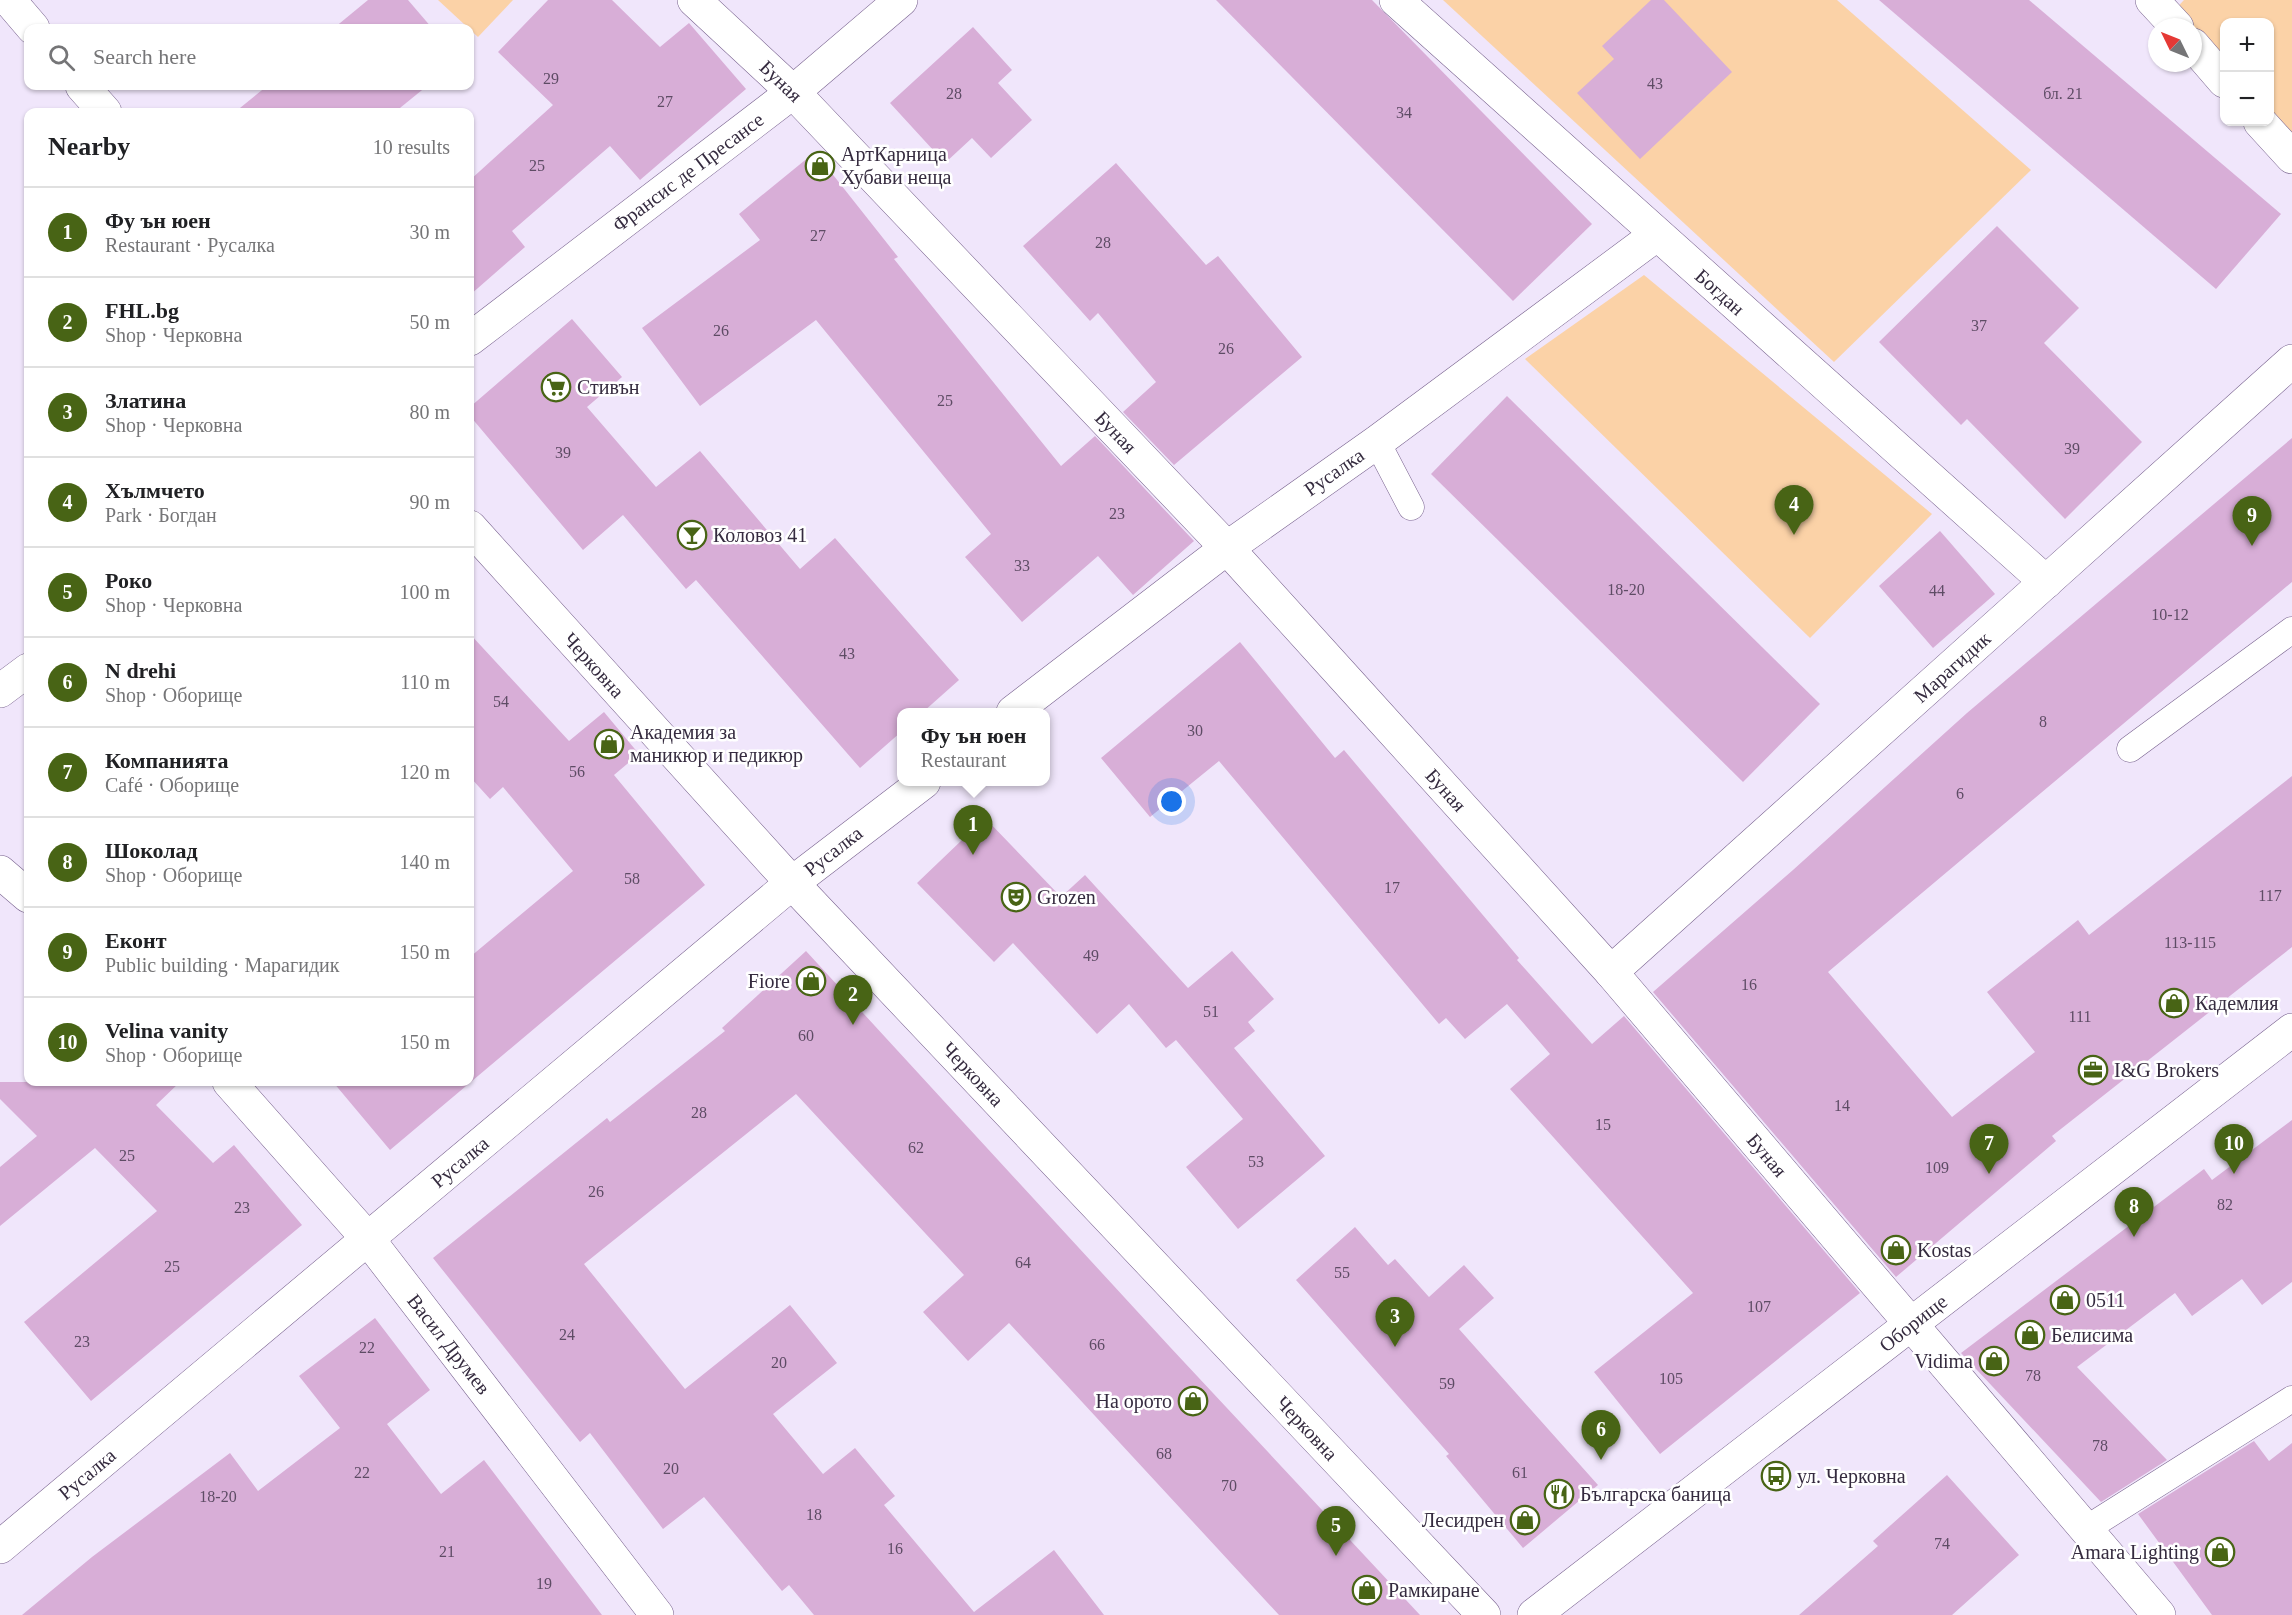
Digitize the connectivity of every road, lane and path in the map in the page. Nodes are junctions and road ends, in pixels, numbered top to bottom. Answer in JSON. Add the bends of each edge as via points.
{"nodes":[{"id":1,"x":9,"y":0,"type":"edge"},
{"id":2,"x":694,"y":0,"type":"edge"},
{"id":3,"x":901,"y":0,"type":"edge"},
{"id":4,"x":1396,"y":0,"type":"edge"},
{"id":5,"x":2152,"y":0,"type":"edge"},
{"id":6,"x":2169,"y":18,"type":"edge"},
{"id":7,"x":30,"y":24,"type":"edge"},
{"id":8,"x":2202,"y":55,"type":"edge"},
{"id":9,"x":2220,"y":76,"type":"edge"},
{"id":10,"x":86,"y":90,"type":"edge"},
{"id":11,"x":793,"y":92,"type":"junction"},
{"id":12,"x":101,"y":108,"type":"edge"},
{"id":13,"x":2264,"y":126,"type":"edge"},
{"id":14,"x":2291,"y":153,"type":"edge"},
{"id":15,"x":1656,"y":235,"type":"junction"},
{"id":16,"x":474,"y":336,"type":"edge"},
{"id":17,"x":2290,"y":367,"type":"edge"},
{"id":18,"x":1377,"y":442,"type":"junction"},
{"id":19,"x":1411,"y":507,"type":"dead end"},
{"id":20,"x":474,"y":531,"type":"edge"},
{"id":21,"x":1227,"y":548,"type":"junction"},
{"id":22,"x":2046,"y":582,"type":"junction"},
{"id":23,"x":2292,"y":630,"type":"edge"},
{"id":24,"x":24,"y":673,"type":"edge"},
{"id":25,"x":0,"y":691,"type":"edge"},
{"id":26,"x":1018,"y":708,"type":"edge"},
{"id":27,"x":2130,"y":749,"type":"dead end"},
{"id":28,"x":919,"y":786,"type":"edge"},
{"id":29,"x":0,"y":872,"type":"edge"},
{"id":30,"x":792,"y":883,"type":"junction"},
{"id":31,"x":24,"y":893,"type":"edge"},
{"id":32,"x":1611,"y":972,"type":"junction"},
{"id":33,"x":2292,"y":1030,"type":"edge"},
{"id":34,"x":233,"y":1086,"type":"edge"},
{"id":35,"x":368,"y":1239,"type":"junction"},
{"id":36,"x":1911,"y":1324,"type":"junction"},
{"id":37,"x":2292,"y":1399,"type":"edge"},
{"id":38,"x":2086,"y":1529,"type":"junction"},
{"id":39,"x":0,"y":1547,"type":"edge"},
{"id":40,"x":657,"y":1615,"type":"edge"},
{"id":41,"x":1484,"y":1615,"type":"edge"},
{"id":42,"x":1534,"y":1615,"type":"edge"},
{"id":43,"x":2159,"y":1615,"type":"edge"}],
"edges":[{"from":1,"to":7,"type":"street"},
{"from":2,"to":11,"type":"street","name":"Буная"},
{"from":3,"to":11,"type":"street","name":"Франсис де Пресансе"},
{"from":4,"to":15,"type":"street","name":"Богдан"},
{"from":5,"to":6,"type":"street"},
{"from":8,"to":9,"type":"street"},
{"from":10,"to":12,"type":"street"},
{"from":11,"to":16,"type":"street","name":"Франсис де Пресансе"},
{"from":11,"to":21,"type":"street","name":"Буная"},
{"from":13,"to":14,"type":"street"},
{"from":15,"to":18,"type":"street","name":"Русалка"},
{"from":15,"to":22,"type":"street","name":"Богдан"},
{"from":17,"to":22,"type":"street","name":"Марагидик"},
{"from":18,"to":19,"type":"lane"},
{"from":18,"to":21,"type":"street","name":"Русалка"},
{"from":20,"to":30,"type":"street","name":"Черковна"},
{"from":21,"to":26,"type":"street","name":"Русалка"},
{"from":21,"to":32,"type":"street","name":"Буная"},
{"from":22,"to":32,"type":"street","name":"Марагидик"},
{"from":23,"to":27,"type":"lane"},
{"from":24,"to":25,"type":"street"},
{"from":28,"to":30,"type":"street","name":"Русалка"},
{"from":29,"to":31,"type":"street"},
{"from":30,"to":35,"type":"street","name":"Русалка"},
{"from":30,"to":41,"type":"street","name":"Черковна"},
{"from":32,"to":36,"type":"street","name":"Буная"},
{"from":33,"to":36,"type":"street","name":"Оборище"},
{"from":34,"to":35,"type":"street","name":"Васил Друмев"},
{"from":35,"to":39,"type":"street","name":"Русалка"},
{"from":35,"to":40,"type":"street","name":"Васил Друмев"},
{"from":36,"to":38,"type":"street","name":"Буная"},
{"from":36,"to":42,"type":"street","name":"Оборище"},
{"from":37,"to":38,"type":"lane"},
{"from":38,"to":43,"type":"street","name":"Буная"}]}
